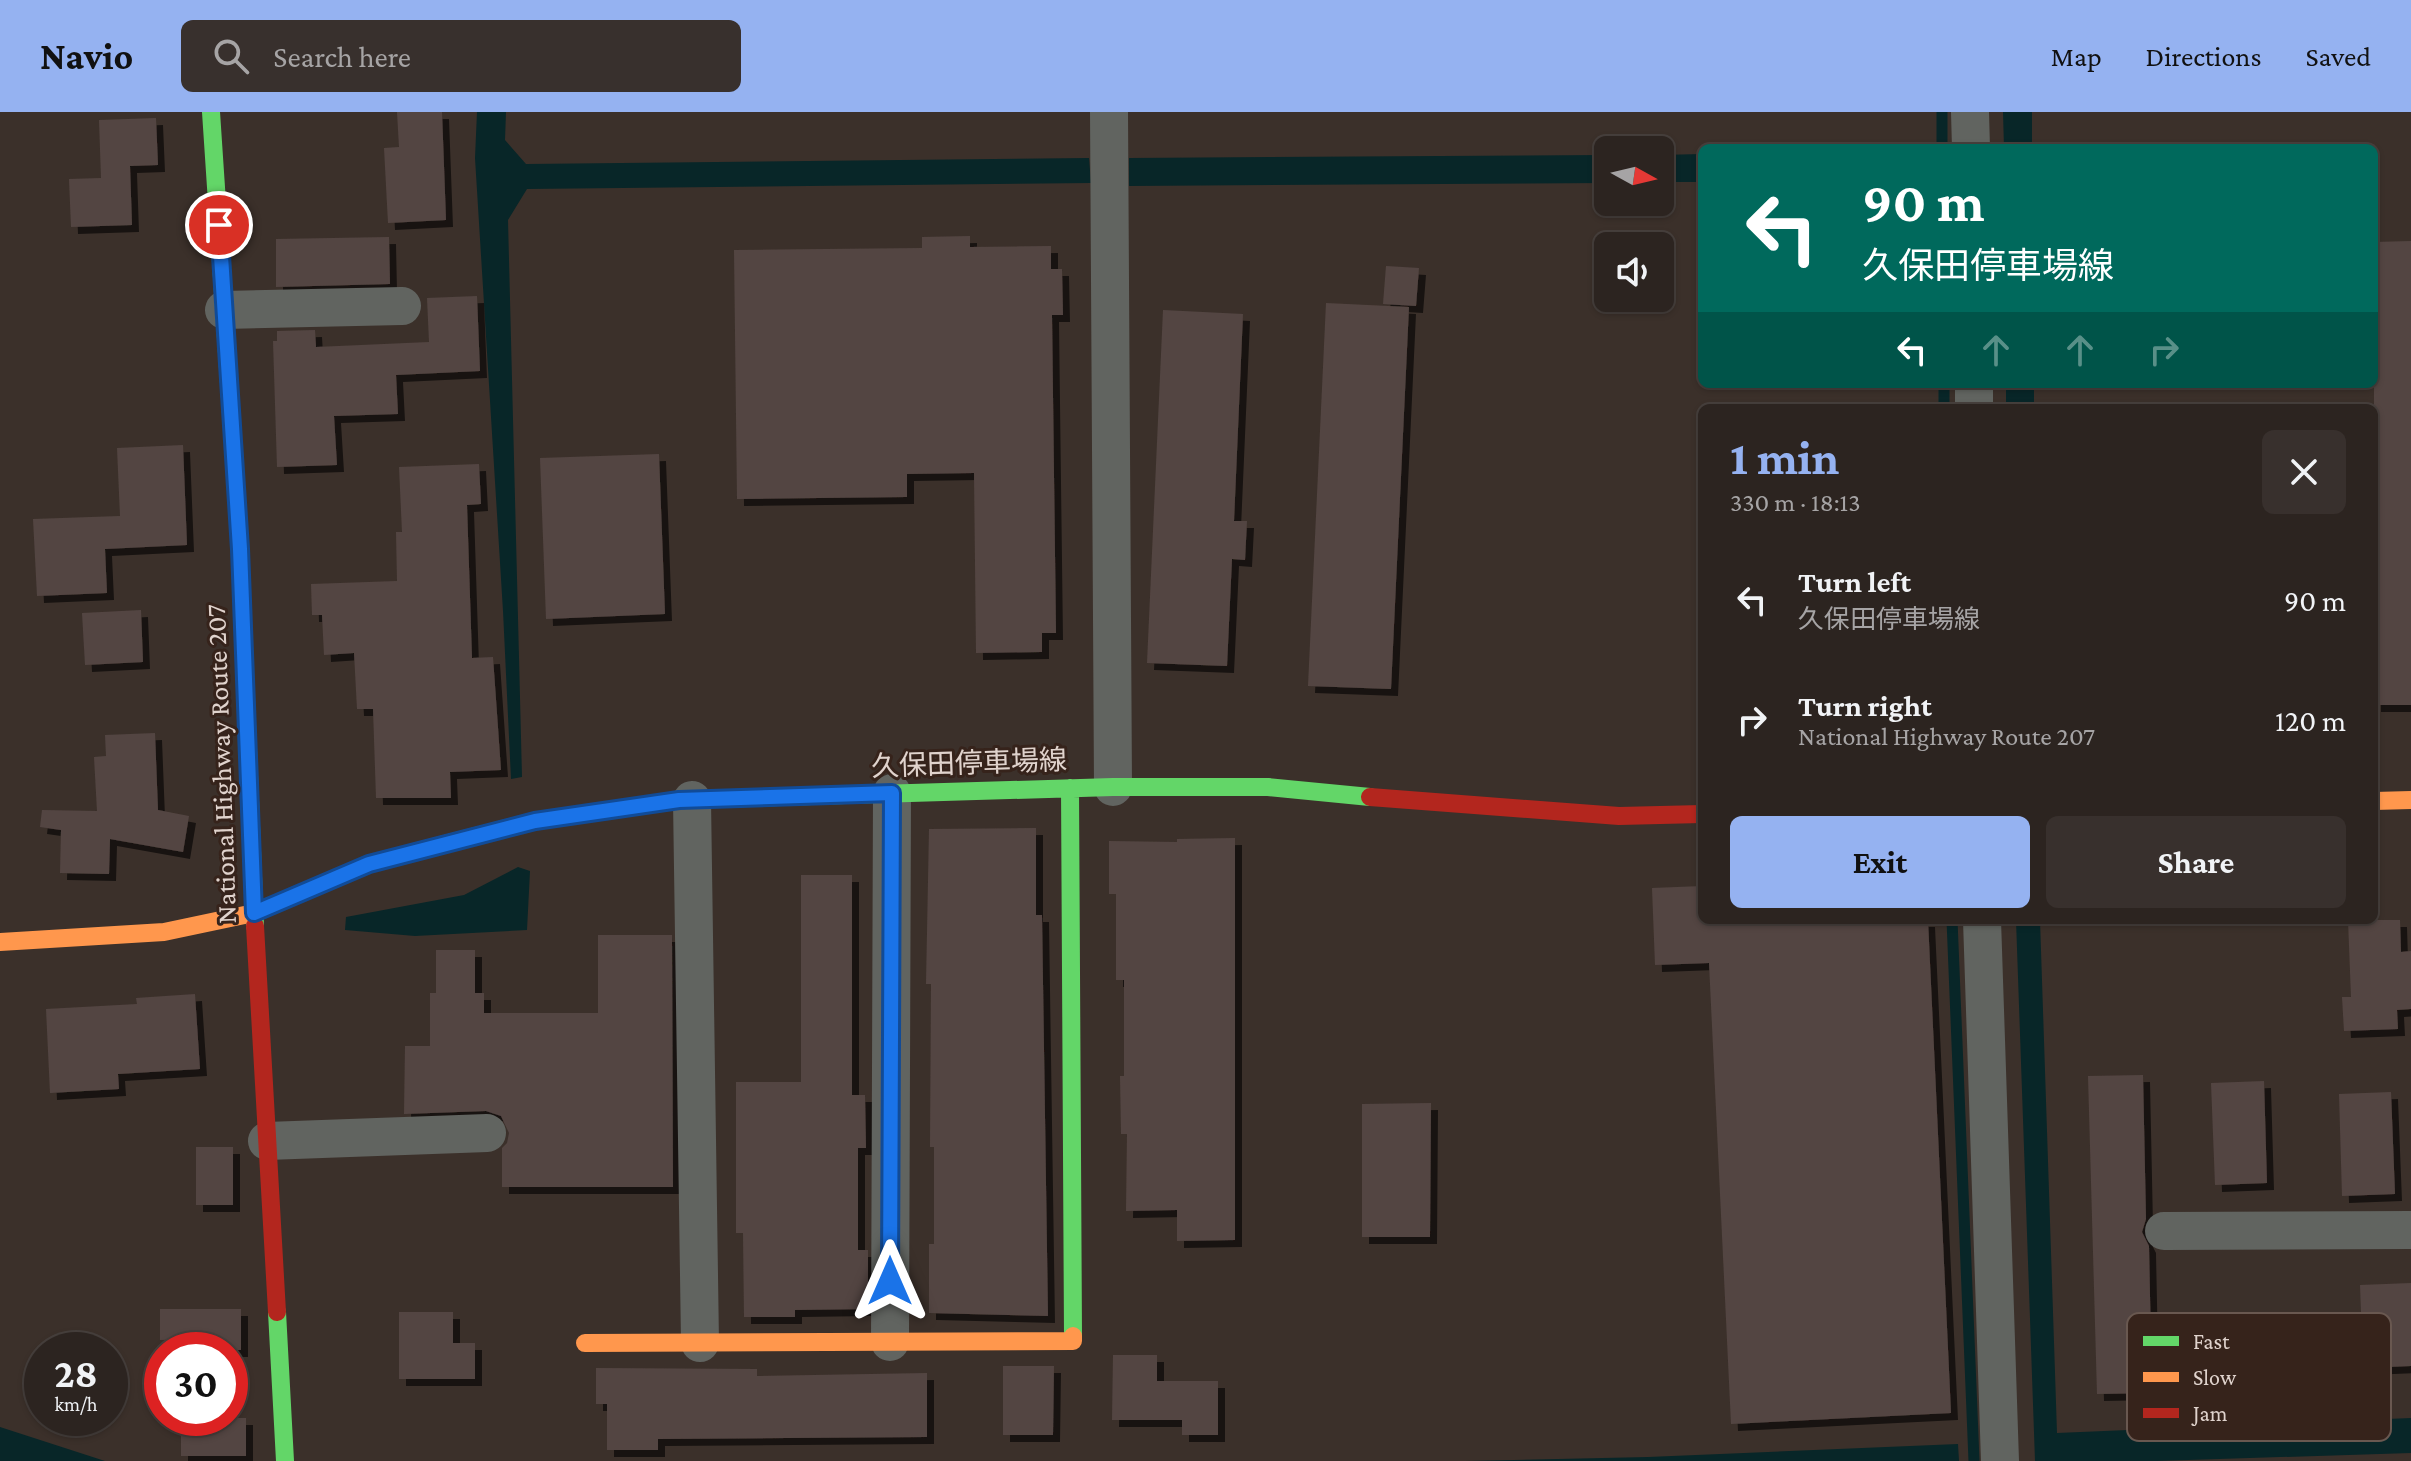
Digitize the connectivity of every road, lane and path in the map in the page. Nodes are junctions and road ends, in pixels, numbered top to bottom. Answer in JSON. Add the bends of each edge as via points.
{"nodes":[{"id":1,"x":211,"y":112,"type":"edge"},
{"id":2,"x":1109,"y":112,"type":"edge"},
{"id":3,"x":1970,"y":112,"type":"edge"},
{"id":4,"x":1971,"y":144,"type":"edge"},
{"id":5,"x":402,"y":306,"type":"dead end"},
{"id":6,"x":224,"y":310,"type":"junction"},
{"id":7,"x":1113,"y":787,"type":"junction"},
{"id":8,"x":1070,"y":788,"type":"junction"},
{"id":9,"x":892,"y":793,"type":"junction"},
{"id":10,"x":692,"y":800,"type":"junction"},
{"id":11,"x":2411,"y":800,"type":"edge"},
{"id":12,"x":2378,"y":801,"type":"edge"},
{"id":13,"x":1698,"y":814,"type":"edge"},
{"id":14,"x":254,"y":913,"type":"junction"},
{"id":15,"x":1982,"y":924,"type":"edge"},
{"id":16,"x":0,"y":942,"type":"edge"},
{"id":17,"x":487,"y":1133,"type":"dead end"},
{"id":18,"x":267,"y":1141,"type":"junction"},
{"id":19,"x":2411,"y":1230,"type":"edge"},
{"id":20,"x":2164,"y":1231,"type":"dead end"},
{"id":21,"x":890,"y":1342,"type":"junction"},
{"id":22,"x":585,"y":1343,"type":"dead end"},
{"id":23,"x":700,"y":1343,"type":"junction"},
{"id":24,"x":285,"y":1461,"type":"edge"},
{"id":25,"x":2000,"y":1461,"type":"edge"}],
"edges":[{"from":1,"to":6,"type":"main road","name":"National Highway Route 207"},
{"from":2,"to":7,"type":"street"},
{"from":3,"to":4,"type":"street"},
{"from":5,"to":6,"type":"street"},
{"from":6,"to":14,"type":"main road","name":"National Highway Route 207","via":[[240,549]]},
{"from":7,"to":8,"type":"main road","name":"久保田停車場線"},
{"from":7,"to":13,"type":"main road","name":"久保田停車場線","via":[[1268,787],[1619,816]]},
{"from":8,"to":9,"type":"main road","name":"久保田停車場線"},
{"from":8,"to":21,"type":"main road","via":[[1073,1341]]},
{"from":9,"to":10,"type":"main road","name":"久保田停車場線"},
{"from":9,"to":21,"type":"street"},
{"from":10,"to":14,"type":"main road","name":"久保田停車場線","via":[[535,821],[369,864]]},
{"from":10,"to":23,"type":"street"},
{"from":11,"to":12,"type":"main road"},
{"from":14,"to":16,"type":"main road","name":"久保田停車場線","via":[[164,932]]},
{"from":14,"to":18,"type":"main road","name":"National Highway Route 207"},
{"from":15,"to":25,"type":"street"},
{"from":17,"to":18,"type":"street"},
{"from":18,"to":24,"type":"main road","name":"National Highway Route 207"},
{"from":19,"to":20,"type":"street"},
{"from":21,"to":23,"type":"main road"},
{"from":22,"to":23,"type":"main road"}]}
